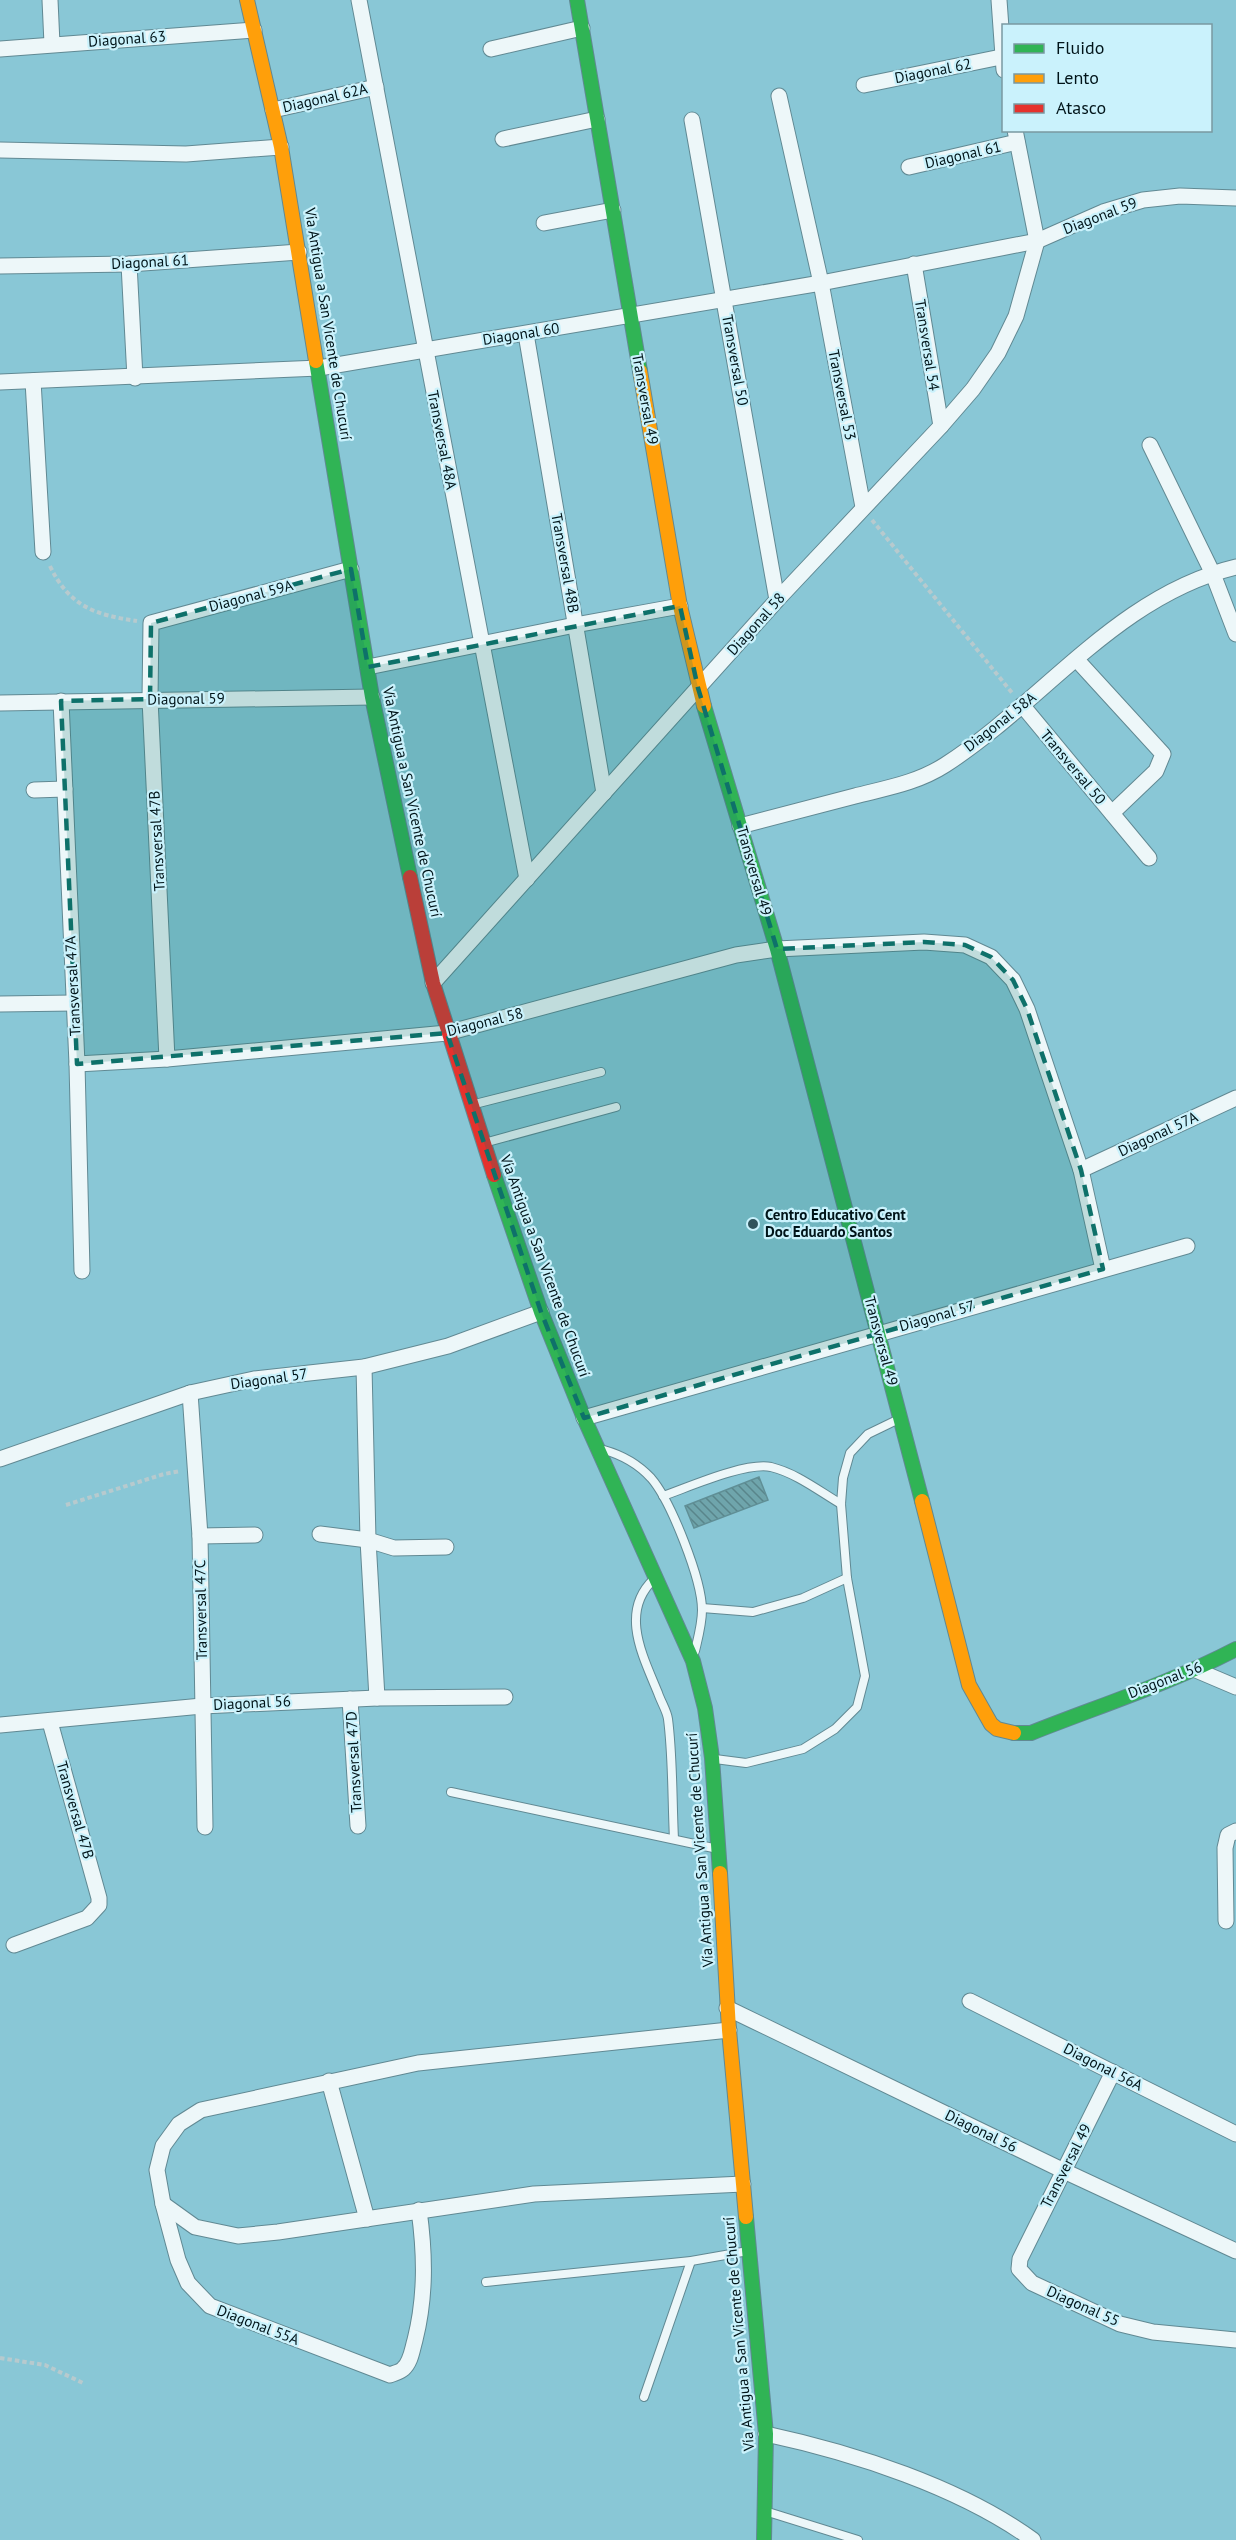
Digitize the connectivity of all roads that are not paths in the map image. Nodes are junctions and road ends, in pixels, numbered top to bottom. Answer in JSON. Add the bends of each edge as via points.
{"nodes":[{"id":1,"x":50,"y":0,"type":"edge"},
{"id":2,"x":247,"y":0,"type":"edge"},
{"id":3,"x":359,"y":0,"type":"edge"},
{"id":4,"x":577,"y":0,"type":"edge"},
{"id":5,"x":999,"y":0,"type":"edge"},
{"id":6,"x":582,"y":28,"type":"junction"},
{"id":7,"x":254,"y":30,"type":"junction"},
{"id":8,"x":52,"y":44,"type":"junction"},
{"id":9,"x":0,"y":49,"type":"edge"},
{"id":10,"x":491,"y":49,"type":"dead end"},
{"id":11,"x":1002,"y":64,"type":"edge"},
{"id":12,"x":864,"y":85,"type":"dead end"},
{"id":13,"x":376,"y":87,"type":"junction"},
{"id":14,"x":779,"y":96,"type":"dead end"},
{"id":15,"x":273,"y":110,"type":"junction"},
{"id":16,"x":597,"y":119,"type":"junction"},
{"id":17,"x":692,"y":120,"type":"dead end"},
{"id":18,"x":1016,"y":136,"type":"edge"},
{"id":19,"x":503,"y":139,"type":"dead end"},
{"id":20,"x":282,"y":147,"type":"junction"},
{"id":21,"x":0,"y":150,"type":"edge"},
{"id":22,"x":909,"y":167,"type":"dead end"},
{"id":23,"x":1236,"y":198,"type":"edge"},
{"id":24,"x":613,"y":210,"type":"junction"},
{"id":25,"x":544,"y":223,"type":"dead end"},
{"id":26,"x":1037,"y":241,"type":"junction"},
{"id":27,"x":299,"y":252,"type":"junction"},
{"id":28,"x":129,"y":264,"type":"junction"},
{"id":29,"x":914,"y":264,"type":"junction"},
{"id":30,"x":0,"y":266,"type":"edge"},
{"id":31,"x":821,"y":283,"type":"junction"},
{"id":32,"x":724,"y":298,"type":"junction"},
{"id":33,"x":631,"y":316,"type":"junction"},
{"id":34,"x":526,"y":333,"type":"junction"},
{"id":35,"x":425,"y":349,"type":"junction"},
{"id":36,"x":319,"y":368,"type":"junction"},
{"id":37,"x":135,"y":378,"type":"junction"},
{"id":38,"x":33,"y":381,"type":"junction"},
{"id":39,"x":0,"y":382,"type":"edge"},
{"id":40,"x":941,"y":426,"type":"junction"},
{"id":41,"x":1150,"y":445,"type":"dead end"},
{"id":42,"x":863,"y":507,"type":"junction"},
{"id":43,"x":43,"y":552,"type":"road end"},
{"id":44,"x":1236,"y":567,"type":"edge"},
{"id":45,"x":351,"y":569,"type":"junction"},
{"id":46,"x":1213,"y":574,"type":"junction"},
{"id":47,"x":777,"y":600,"type":"junction"},
{"id":48,"x":680,"y":606,"type":"junction"},
{"id":49,"x":151,"y":623,"type":"joint"},
{"id":50,"x":575,"y":625,"type":"junction"},
{"id":51,"x":1236,"y":634,"type":"edge"},
{"id":52,"x":482,"y":644,"type":"junction"},
{"id":53,"x":1077,"y":660,"type":"junction"},
{"id":54,"x":368,"y":667,"type":"junction"},
{"id":55,"x":698,"y":688,"type":"junction"},
{"id":56,"x":372,"y":697,"type":"junction"},
{"id":57,"x":150,"y":699,"type":"junction"},
{"id":58,"x":61,"y":701,"type":"junction"},
{"id":59,"x":0,"y":703,"type":"edge"},
{"id":60,"x":1022,"y":705,"type":"junction"},
{"id":61,"x":65,"y":789,"type":"junction"},
{"id":62,"x":34,"y":790,"type":"dead end"},
{"id":63,"x":604,"y":792,"type":"junction"},
{"id":64,"x":1112,"y":813,"type":"junction"},
{"id":65,"x":740,"y":826,"type":"junction"},
{"id":66,"x":1149,"y":858,"type":"dead end"},
{"id":67,"x":527,"y":879,"type":"junction"},
{"id":68,"x":777,"y":949,"type":"junction"},
{"id":69,"x":433,"y":983,"type":"junction"},
{"id":70,"x":74,"y":1003,"type":"junction"},
{"id":71,"x":0,"y":1004,"type":"edge"},
{"id":72,"x":447,"y":1033,"type":"junction"},
{"id":73,"x":167,"y":1059,"type":"junction"},
{"id":74,"x":77,"y":1064,"type":"junction"},
{"id":75,"x":601,"y":1072,"type":"dead end"},
{"id":76,"x":1236,"y":1098,"type":"edge"},
{"id":77,"x":470,"y":1105,"type":"junction"},
{"id":78,"x":616,"y":1107,"type":"dead end"},
{"id":79,"x":483,"y":1143,"type":"junction"},
{"id":80,"x":1080,"y":1170,"type":"junction"},
{"id":81,"x":1187,"y":1246,"type":"dead end"},
{"id":82,"x":1103,"y":1269,"type":"junction"},
{"id":83,"x":82,"y":1271,"type":"dead end"},
{"id":84,"x":541,"y":1312,"type":"junction"},
{"id":85,"x":879,"y":1332,"type":"junction"},
{"id":86,"x":364,"y":1367,"type":"junction"},
{"id":87,"x":190,"y":1394,"type":"junction"},
{"id":88,"x":584,"y":1418,"type":"junction"},
{"id":89,"x":901,"y":1418,"type":"junction"},
{"id":90,"x":597,"y":1448,"type":"junction"},
{"id":91,"x":0,"y":1459,"type":"edge"},
{"id":92,"x":663,"y":1496,"type":"junction"},
{"id":93,"x":841,"y":1504,"type":"junction"},
{"id":94,"x":320,"y":1534,"type":"dead end"},
{"id":95,"x":255,"y":1535,"type":"dead end"},
{"id":96,"x":200,"y":1536,"type":"junction"},
{"id":97,"x":368,"y":1540,"type":"junction"},
{"id":98,"x":446,"y":1547,"type":"dead end"},
{"id":99,"x":657,"y":1576,"type":"junction"},
{"id":100,"x":848,"y":1578,"type":"junction"},
{"id":101,"x":702,"y":1608,"type":"junction"},
{"id":102,"x":1236,"y":1648,"type":"edge"},
{"id":103,"x":693,"y":1661,"type":"junction"},
{"id":104,"x":1196,"y":1670,"type":"junction"},
{"id":105,"x":1236,"y":1687,"type":"edge"},
{"id":106,"x":505,"y":1697,"type":"dead end"},
{"id":107,"x":377,"y":1698,"type":"junction"},
{"id":108,"x":350,"y":1699,"type":"junction"},
{"id":109,"x":202,"y":1706,"type":"junction"},
{"id":110,"x":51,"y":1722,"type":"junction"},
{"id":111,"x":0,"y":1725,"type":"edge"},
{"id":112,"x":992,"y":1728,"type":"joint"},
{"id":113,"x":712,"y":1758,"type":"junction"},
{"id":114,"x":451,"y":1792,"type":"dead end"},
{"id":115,"x":358,"y":1826,"type":"dead end"},
{"id":116,"x":205,"y":1827,"type":"dead end"},
{"id":117,"x":1236,"y":1831,"type":"edge"},
{"id":118,"x":674,"y":1839,"type":"junction"},
{"id":119,"x":719,"y":1849,"type":"junction"},
{"id":120,"x":1226,"y":1921,"type":"dead end"},
{"id":121,"x":14,"y":1945,"type":"dead end"},
{"id":122,"x":970,"y":2001,"type":"dead end"},
{"id":123,"x":727,"y":2008,"type":"junction"},
{"id":124,"x":729,"y":2030,"type":"junction"},
{"id":125,"x":1113,"y":2072,"type":"junction"},
{"id":126,"x":329,"y":2081,"type":"junction"},
{"id":127,"x":1236,"y":2134,"type":"edge"},
{"id":128,"x":1064,"y":2171,"type":"junction"},
{"id":129,"x":743,"y":2184,"type":"junction"},
{"id":130,"x":163,"y":2204,"type":"junction"},
{"id":131,"x":419,"y":2210,"type":"junction"},
{"id":132,"x":367,"y":2219,"type":"junction"},
{"id":133,"x":750,"y":2251,"type":"junction"},
{"id":134,"x":1236,"y":2251,"type":"edge"},
{"id":135,"x":1020,"y":2259,"type":"joint"},
{"id":136,"x":691,"y":2261,"type":"junction"},
{"id":137,"x":486,"y":2282,"type":"dead end"},
{"id":138,"x":1236,"y":2340,"type":"edge"},
{"id":139,"x":644,"y":2397,"type":"dead end"},
{"id":140,"x":766,"y":2434,"type":"junction"},
{"id":141,"x":766,"y":2511,"type":"junction"},
{"id":142,"x":764,"y":2540,"type":"edge"},
{"id":143,"x":858,"y":2540,"type":"edge"},
{"id":144,"x":1033,"y":2540,"type":"edge"}],
"edges":[{"from":1,"to":8,"type":"street"},
{"from":2,"to":7,"type":"main road","name":"Vía Antigua a San Vicente de Chucurí"},
{"from":3,"to":13,"type":"street","name":"Transversal 48A"},
{"from":4,"to":6,"type":"main road","name":"Transversal 49"},
{"from":5,"to":11,"type":"street"},
{"from":6,"to":10,"type":"street"},
{"from":6,"to":16,"type":"main road","name":"Transversal 49"},
{"from":7,"to":8,"type":"street","name":"Diagonal 63"},
{"from":7,"to":15,"type":"main road","name":"Vía Antigua a San Vicente de Chucurí"},
{"from":8,"to":9,"type":"street","name":"Diagonal 63"},
{"from":11,"to":12,"type":"street","name":"Diagonal 62"},
{"from":13,"to":15,"type":"street","name":"Diagonal 62A"},
{"from":13,"to":35,"type":"street","name":"Transversal 48A"},
{"from":14,"to":31,"type":"street"},
{"from":15,"to":20,"type":"main road","name":"Vía Antigua a San Vicente de Chucurí"},
{"from":16,"to":19,"type":"street"},
{"from":16,"to":24,"type":"main road","name":"Transversal 49"},
{"from":17,"to":32,"type":"street","name":"Transversal 50"},
{"from":18,"to":22,"type":"street","name":"Diagonal 61"},
{"from":18,"to":26,"type":"street"},
{"from":20,"to":21,"type":"street","via":[[186,154]]},
{"from":20,"to":27,"type":"main road","name":"Vía Antigua a San Vicente de Chucurí"},
{"from":23,"to":26,"type":"street","name":"Diagonal 59","via":[[1180,196],[1143,200],[1103,212]]},
{"from":24,"to":25,"type":"street"},
{"from":24,"to":33,"type":"main road","name":"Transversal 49"},
{"from":26,"to":29,"type":"street","name":"Diagonal 60"},
{"from":26,"to":40,"type":"street","name":"Diagonal 58","via":[[1016,316],[998,354]]},
{"from":27,"to":28,"type":"street","name":"Diagonal 61"},
{"from":27,"to":36,"type":"main road","name":"Vía Antigua a San Vicente de Chucurí"},
{"from":28,"to":30,"type":"street","name":"Diagonal 61"},
{"from":28,"to":37,"type":"street"},
{"from":29,"to":31,"type":"street","name":"Diagonal 60"},
{"from":29,"to":40,"type":"street","name":"Transversal 54"},
{"from":31,"to":32,"type":"street","name":"Diagonal 60"},
{"from":31,"to":42,"type":"street","name":"Transversal 53"},
{"from":32,"to":33,"type":"street","name":"Diagonal 60"},
{"from":32,"to":47,"type":"street","name":"Transversal 50"},
{"from":33,"to":34,"type":"street","name":"Diagonal 60"},
{"from":33,"to":48,"type":"main road","name":"Transversal 49"},
{"from":34,"to":35,"type":"street","name":"Diagonal 60"},
{"from":34,"to":50,"type":"street","name":"Transversal 48B"},
{"from":35,"to":36,"type":"street","name":"Diagonal 60"},
{"from":35,"to":52,"type":"street","name":"Transversal 48A"},
{"from":36,"to":37,"type":"street","name":"Diagonal 60"},
{"from":36,"to":45,"type":"main road","name":"Vía Antigua a San Vicente de Chucurí"},
{"from":37,"to":38,"type":"street","name":"Diagonal 60"},
{"from":38,"to":39,"type":"street","name":"Diagonal 60"},
{"from":38,"to":43,"type":"street"},
{"from":40,"to":42,"type":"street","name":"Diagonal 58"},
{"from":41,"to":46,"type":"street"},
{"from":42,"to":47,"type":"street","name":"Diagonal 58"},
{"from":44,"to":46,"type":"street","name":"Diagonal 58A"},
{"from":45,"to":49,"type":"street","name":"Diagonal 59A"},
{"from":45,"to":54,"type":"main road","name":"Vía Antigua a San Vicente de Chucurí"},
{"from":46,"to":51,"type":"street"},
{"from":46,"to":53,"type":"street","name":"Diagonal 58A","via":[[1177,587],[1134,613]]},
{"from":47,"to":55,"type":"street","name":"Diagonal 58"},
{"from":48,"to":50,"type":"street"},
{"from":48,"to":55,"type":"main road","name":"Transversal 49"},
{"from":49,"to":57,"type":"street","name":"Transversal 47B"},
{"from":50,"to":52,"type":"street"},
{"from":50,"to":63,"type":"street","name":"Transversal 48B"},
{"from":52,"to":54,"type":"street"},
{"from":52,"to":67,"type":"street","name":"Transversal 48A"},
{"from":53,"to":60,"type":"street","name":"Diagonal 58A"},
{"from":53,"to":64,"type":"street","via":[[1163,754],[1156,771]]},
{"from":54,"to":56,"type":"main road","name":"Vía Antigua a San Vicente de Chucurí"},
{"from":55,"to":63,"type":"street","name":"Diagonal 58"},
{"from":55,"to":65,"type":"main road","name":"Transversal 49"},
{"from":56,"to":57,"type":"street","name":"Diagonal 59"},
{"from":56,"to":69,"type":"main road","name":"Vía Antigua a San Vicente de Chucurí"},
{"from":57,"to":58,"type":"street","name":"Diagonal 59"},
{"from":57,"to":73,"type":"street","name":"Transversal 47B"},
{"from":58,"to":59,"type":"street","name":"Diagonal 59"},
{"from":58,"to":61,"type":"street","name":"Transversal 47A"},
{"from":60,"to":64,"type":"street","name":"Transversal 50"},
{"from":60,"to":65,"type":"street","name":"Diagonal 58A","via":[[945,765],[918,780]]},
{"from":61,"to":62,"type":"street"},
{"from":61,"to":70,"type":"street","name":"Transversal 47A"},
{"from":63,"to":67,"type":"street","name":"Diagonal 58"},
{"from":64,"to":66,"type":"street","name":"Transversal 50"},
{"from":65,"to":68,"type":"main road","name":"Transversal 49"},
{"from":67,"to":69,"type":"street","name":"Diagonal 58"},
{"from":68,"to":72,"type":"street","name":"Diagonal 58","via":[[736,956]]},
{"from":68,"to":80,"type":"street","name":"Diagonal 58","via":[[924,942],[965,945],[991,957],[1013,980],[1027,1010]]},
{"from":68,"to":85,"type":"main road","name":"Transversal 49"},
{"from":69,"to":72,"type":"main road","name":"Vía Antigua a San Vicente de Chucurí"},
{"from":70,"to":71,"type":"street"},
{"from":70,"to":74,"type":"street","name":"Transversal 47A"},
{"from":72,"to":73,"type":"street","name":"Diagonal 58"},
{"from":72,"to":77,"type":"main road","name":"Vía Antigua a San Vicente de Chucurí"},
{"from":73,"to":74,"type":"street","name":"Diagonal 58"},
{"from":74,"to":83,"type":"street","name":"Transversal 47A"},
{"from":75,"to":77,"type":"lane"},
{"from":76,"to":80,"type":"street","name":"Diagonal 57A"},
{"from":77,"to":79,"type":"main road","name":"Vía Antigua a San Vicente de Chucurí"},
{"from":78,"to":79,"type":"lane"},
{"from":79,"to":84,"type":"main road","name":"Vía Antigua a San Vicente de Chucurí"},
{"from":80,"to":82,"type":"street"},
{"from":81,"to":82,"type":"street","name":"Diagonal 57"},
{"from":82,"to":85,"type":"street","name":"Diagonal 57"},
{"from":84,"to":86,"type":"street","name":"Diagonal 57","via":[[448,1346]]},
{"from":84,"to":88,"type":"main road","name":"Vía Antigua a San Vicente de Chucurí"},
{"from":85,"to":88,"type":"street","name":"Diagonal 57"},
{"from":85,"to":89,"type":"main road","name":"Transversal 49"},
{"from":86,"to":87,"type":"street","name":"Diagonal 57","via":[[254,1379]]},
{"from":86,"to":97,"type":"street"},
{"from":87,"to":91,"type":"street","name":"Diagonal 57"},
{"from":87,"to":96,"type":"street","name":"Transversal 47C"},
{"from":88,"to":90,"type":"main road","name":"Vía Antigua a San Vicente de Chucurí"},
{"from":89,"to":93,"type":"lane","via":[[868,1434],[850,1454]]},
{"from":89,"to":112,"type":"main road","name":"Transversal 49","via":[[969,1685]]},
{"from":90,"to":92,"type":"lane","via":[[636,1465]]},
{"from":90,"to":99,"type":"main road","name":"Vía Antigua a San Vicente de Chucurí"},
{"from":92,"to":93,"type":"lane","via":[[747,1467],[770,1467],[795,1476]]},
{"from":92,"to":101,"type":"lane","via":[[688,1554]]},
{"from":93,"to":100,"type":"lane"},
{"from":94,"to":97,"type":"street"},
{"from":95,"to":96,"type":"street"},
{"from":96,"to":109,"type":"street","name":"Transversal 47C"},
{"from":97,"to":98,"type":"street","via":[[394,1548]]},
{"from":97,"to":107,"type":"street"},
{"from":99,"to":103,"type":"main road","name":"Vía Antigua a San Vicente de Chucurí"},
{"from":99,"to":118,"type":"lane","via":[[641,1594],[634,1623],[640,1649],[668,1717]]},
{"from":100,"to":101,"type":"lane","via":[[803,1598],[753,1612]]},
{"from":100,"to":113,"type":"lane","via":[[864,1676],[856,1707],[836,1729],[803,1749],[746,1763]]},
{"from":101,"to":103,"type":"lane"},
{"from":102,"to":104,"type":"main road","name":"Diagonal 56"},
{"from":103,"to":113,"type":"main road","name":"Vía Antigua a San Vicente de Chucurí"},
{"from":104,"to":105,"type":"street"},
{"from":104,"to":112,"type":"main road","name":"Diagonal 56","via":[[1031,1733],[1010,1736]]},
{"from":106,"to":107,"type":"street","name":"Diagonal 56"},
{"from":107,"to":108,"type":"street","name":"Diagonal 56"},
{"from":108,"to":109,"type":"street","name":"Diagonal 56"},
{"from":108,"to":115,"type":"street","name":"Transversal 47D"},
{"from":109,"to":110,"type":"street","name":"Diagonal 56"},
{"from":109,"to":116,"type":"street","name":"Transversal 47C"},
{"from":110,"to":111,"type":"street","name":"Diagonal 56"},
{"from":110,"to":121,"type":"street","name":"Transversal 47B","via":[[99,1905],[87,1918]]},
{"from":113,"to":119,"type":"main road","name":"Vía Antigua a San Vicente de Chucurí"},
{"from":114,"to":118,"type":"lane"},
{"from":117,"to":120,"type":"street","via":[[1228,1835],[1226,1848]]},
{"from":118,"to":119,"type":"lane"},
{"from":119,"to":123,"type":"main road","name":"Vía Antigua a San Vicente de Chucurí"},
{"from":122,"to":125,"type":"street","name":"Diagonal 56A"},
{"from":123,"to":124,"type":"main road","name":"Vía Antigua a San Vicente de Chucurí"},
{"from":123,"to":128,"type":"street","name":"Diagonal 56"},
{"from":124,"to":126,"type":"street","via":[[418,2063]]},
{"from":124,"to":129,"type":"main road","name":"Vía Antigua a San Vicente de Chucurí"},
{"from":125,"to":127,"type":"street","name":"Diagonal 56A"},
{"from":125,"to":128,"type":"street","name":"Transversal 49"},
{"from":126,"to":130,"type":"street","via":[[201,2110],[179,2124],[163,2146],[157,2170]]},
{"from":126,"to":132,"type":"street"},
{"from":128,"to":134,"type":"street","name":"Diagonal 56"},
{"from":128,"to":135,"type":"street","name":"Transversal 49"},
{"from":129,"to":131,"type":"street","via":[[534,2194]]},
{"from":129,"to":133,"type":"main road","name":"Vía Antigua a San Vicente de Chucurí"},
{"from":130,"to":131,"type":"street","name":"Diagonal 55A","via":[[188,2283],[210,2306],[390,2375],[402,2370],[410,2360],[420,2321],[425,2279]]},
{"from":130,"to":132,"type":"street","via":[[195,2227],[238,2236]]},
{"from":131,"to":132,"type":"street"},
{"from":133,"to":136,"type":"lane"},
{"from":133,"to":140,"type":"main road","name":"Vía Antigua a San Vicente de Chucurí"},
{"from":135,"to":138,"type":"street","name":"Diagonal 55","via":[[1019,2269],[1032,2283],[1120,2324],[1154,2332]]},
{"from":136,"to":137,"type":"lane"},
{"from":136,"to":139,"type":"lane"},
{"from":140,"to":141,"type":"main road","name":"Vía Antigua a San Vicente de Chucurí"},
{"from":140,"to":144,"type":"street","via":[[880,2465],[953,2495]]},
{"from":141,"to":142,"type":"main road","name":"Vía Antigua a San Vicente de Chucurí"},
{"from":141,"to":143,"type":"lane"}]}
